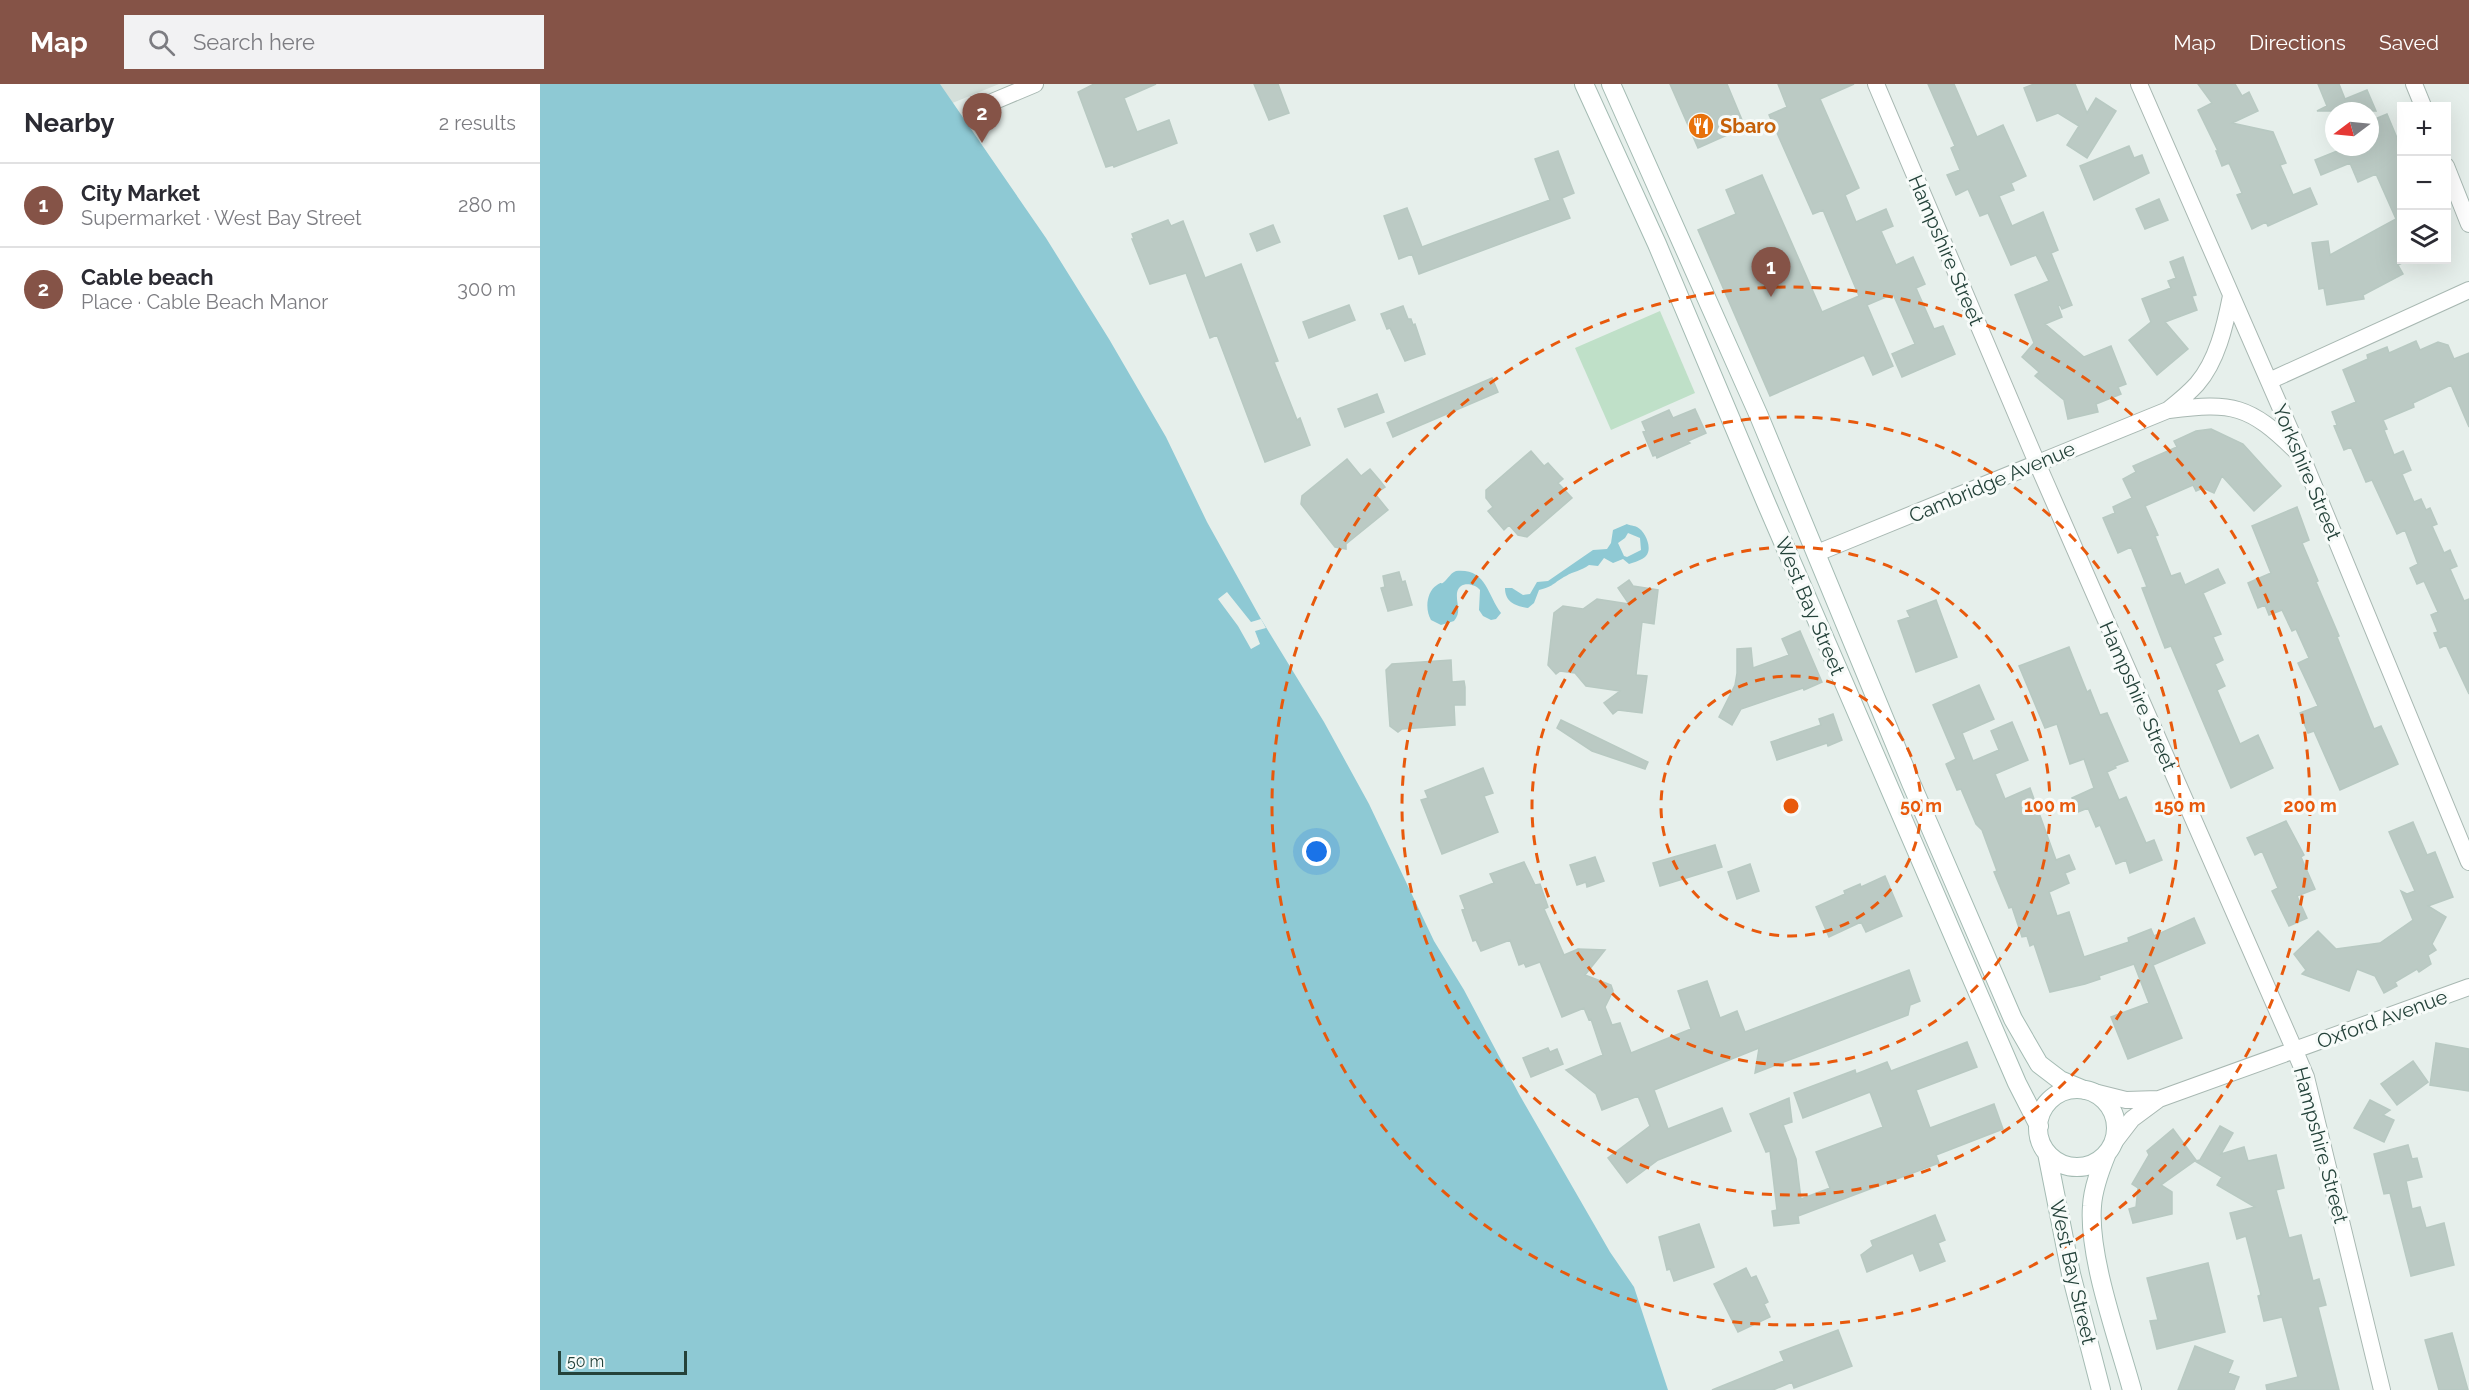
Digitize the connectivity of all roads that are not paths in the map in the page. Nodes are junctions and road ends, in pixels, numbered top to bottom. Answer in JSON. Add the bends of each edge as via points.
{"nodes":[{"id":1,"x":1035,"y":84,"type":"edge"},
{"id":2,"x":1584,"y":84,"type":"edge"},
{"id":3,"x":1611,"y":84,"type":"edge"},
{"id":4,"x":1876,"y":84,"type":"edge"},
{"id":5,"x":2139,"y":84,"type":"edge"},
{"id":6,"x":2414,"y":84,"type":"edge"},
{"id":7,"x":2421,"y":102,"type":"edge"},
{"id":8,"x":985,"y":105,"type":"dead end"},
{"id":9,"x":2451,"y":179,"type":"edge"},
{"id":10,"x":2469,"y":224,"type":"edge"},
{"id":11,"x":2469,"y":290,"type":"edge"},
{"id":12,"x":2231,"y":296,"type":"junction"},
{"id":13,"x":2269,"y":381,"type":"junction"},
{"id":14,"x":2168,"y":410,"type":"junction"},
{"id":15,"x":2302,"y":457,"type":"junction"},
{"id":16,"x":2037,"y":464,"type":"junction"},
{"id":17,"x":1817,"y":554,"type":"junction"},
{"id":18,"x":2469,"y":862,"type":"edge"},
{"id":19,"x":2469,"y":987,"type":"edge"},
{"id":20,"x":2295,"y":1051,"type":"junction"},
{"id":21,"x":2089,"y":1091,"type":"junction"},
{"id":22,"x":2158,"y":1099,"type":"junction"},
{"id":23,"x":2039,"y":1126,"type":"junction"},
{"id":24,"x":2109,"y":1149,"type":"junction"},
{"id":25,"x":2048,"y":1153,"type":"junction"},
{"id":26,"x":2101,"y":1390,"type":"edge"},
{"id":27,"x":2132,"y":1390,"type":"edge"},
{"id":28,"x":2382,"y":1390,"type":"edge"}],
"edges":[{"from":1,"to":8,"type":"street"},
{"from":2,"to":23,"type":"main road","name":"West Bay Street"},
{"from":3,"to":17,"type":"main road","name":"West Bay Street"},
{"from":4,"to":16,"type":"street","name":"Hampshire Street"},
{"from":5,"to":12,"type":"street","name":"Yorkshire Street"},
{"from":6,"to":7,"type":"street"},
{"from":9,"to":10,"type":"street"},
{"from":11,"to":13,"type":"street"},
{"from":12,"to":13,"type":"street","name":"Yorkshire Street"},
{"from":12,"to":14,"type":"street","name":"Cambridge Avenue","via":[[2225,327],[2207,369],[2198,384]]},
{"from":13,"to":15,"type":"street","name":"Yorkshire Street"},
{"from":14,"to":15,"type":"street","name":"Cambridge Avenue","via":[[2204,406],[2241,409],[2276,431]]},
{"from":14,"to":16,"type":"street","name":"Cambridge Avenue"},
{"from":15,"to":18,"type":"street","name":"Yorkshire Street"},
{"from":16,"to":17,"type":"street","name":"Cambridge Avenue"},
{"from":16,"to":20,"type":"street","name":"Hampshire Street"},
{"from":17,"to":21,"type":"main road","name":"West Bay Street","via":[[2013,1019],[2039,1064],[2060,1080]]},
{"from":19,"to":20,"type":"street","name":"Oxford Avenue"},
{"from":20,"to":22,"type":"street","name":"Oxford Avenue"},
{"from":20,"to":28,"type":"street","name":"Hampshire Street","via":[[2306,1077]]},
{"from":21,"to":22,"type":"street","name":"Oxford Avenue","via":[[2126,1100]]},
{"from":21,"to":23,"type":"main road","via":[[2069,1090],[2052,1099],[2041,1113]]},
{"from":21,"to":24,"type":"main road","via":[[2107,1103],[2114,1116],[2116,1131]]},
{"from":22,"to":24,"type":"street","name":"Oxford Avenue","via":[[2132,1119]]},
{"from":23,"to":25,"type":"main road"},
{"from":24,"to":25,"type":"main road","via":[[2091,1164],[2075,1167],[2060,1163]]},
{"from":24,"to":27,"type":"main road","name":"West Bay Street","via":[[2095,1188],[2092,1225],[2104,1288]]},
{"from":25,"to":26,"type":"main road","name":"West Bay Street","via":[[2071,1274]]}]}
